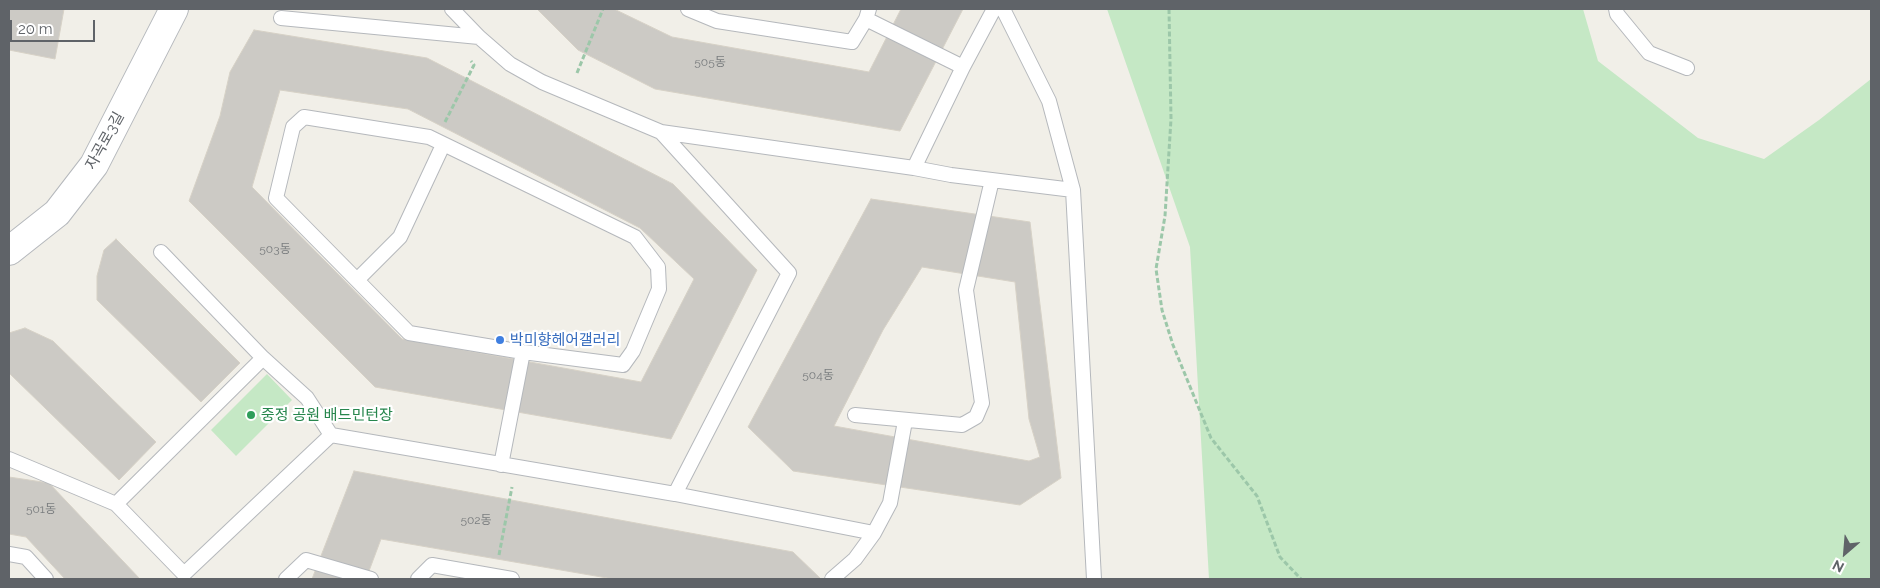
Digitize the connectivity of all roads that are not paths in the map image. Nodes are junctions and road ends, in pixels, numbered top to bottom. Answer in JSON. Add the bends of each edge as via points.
{"nodes":[{"id":1,"x":174,"y":9,"type":"edge"},
{"id":2,"x":452,"y":9,"type":"edge"},
{"id":3,"x":688,"y":9,"type":"edge"},
{"id":4,"x":994,"y":9,"type":"edge"},
{"id":5,"x":1003,"y":9,"type":"edge"},
{"id":6,"x":1616,"y":9,"type":"edge"},
{"id":7,"x":867,"y":14,"type":"edge"},
{"id":8,"x":281,"y":18,"type":"dead end"},
{"id":9,"x":479,"y":37,"type":"junction"},
{"id":10,"x":963,"y":67,"type":"junction"},
{"id":11,"x":1687,"y":68,"type":"dead end"},
{"id":12,"x":661,"y":132,"type":"junction"},
{"id":13,"x":444,"y":145,"type":"junction"},
{"id":14,"x":914,"y":168,"type":"junction"},
{"id":15,"x":992,"y":180,"type":"junction"},
{"id":16,"x":1073,"y":190,"type":"junction"},
{"id":17,"x":9,"y":251,"type":"edge"},
{"id":18,"x":161,"y":252,"type":"dead end"},
{"id":19,"x":357,"y":280,"type":"junction"},
{"id":20,"x":523,"y":352,"type":"junction"},
{"id":21,"x":263,"y":358,"type":"junction"},
{"id":22,"x":855,"y":415,"type":"dead end"},
{"id":23,"x":905,"y":421,"type":"junction"},
{"id":24,"x":331,"y":435,"type":"junction"},
{"id":25,"x":9,"y":459,"type":"edge"},
{"id":26,"x":501,"y":464,"type":"junction"},
{"id":27,"x":675,"y":494,"type":"junction"},
{"id":28,"x":116,"y":504,"type":"junction"},
{"id":29,"x":874,"y":533,"type":"junction"},
{"id":30,"x":9,"y":554,"type":"edge"},
{"id":31,"x":46,"y":579,"type":"edge"},
{"id":32,"x":286,"y":579,"type":"edge"},
{"id":33,"x":372,"y":579,"type":"edge"},
{"id":34,"x":418,"y":579,"type":"edge"},
{"id":35,"x":512,"y":579,"type":"edge"},
{"id":36,"x":832,"y":579,"type":"edge"},
{"id":37,"x":1094,"y":579,"type":"edge"}],
"edges":[{"from":1,"to":17,"type":"street","name":"자곡로3길","via":[[94,165],[57,213]]},
{"from":2,"to":9,"type":"lane"},
{"from":3,"to":7,"type":"lane","via":[[717,21],[852,42]]},
{"from":4,"to":10,"type":"lane"},
{"from":5,"to":16,"type":"lane","via":[[1049,101]]},
{"from":6,"to":11,"type":"lane","via":[[1649,53]]},
{"from":7,"to":10,"type":"lane"},
{"from":8,"to":9,"type":"lane"},
{"from":9,"to":12,"type":"lane","via":[[510,64],[542,82]]},
{"from":10,"to":14,"type":"lane"},
{"from":12,"to":14,"type":"lane"},
{"from":12,"to":27,"type":"lane","via":[[788,272]]},
{"from":13,"to":19,"type":"lane","via":[[400,237]]},
{"from":13,"to":19,"type":"lane","via":[[429,137],[304,117],[293,127],[276,198]]},
{"from":13,"to":20,"type":"lane","via":[[635,238],[658,267],[659,289],[633,351],[623,365]]},
{"from":14,"to":15,"type":"lane"},
{"from":15,"to":16,"type":"lane"},
{"from":15,"to":23,"type":"lane","via":[[966,290],[982,403],[976,417],[962,425]]},
{"from":16,"to":37,"type":"lane"},
{"from":18,"to":21,"type":"lane"},
{"from":19,"to":20,"type":"lane","via":[[409,333]]},
{"from":20,"to":26,"type":"lane"},
{"from":21,"to":24,"type":"lane","via":[[307,398]]},
{"from":21,"to":28,"type":"lane"},
{"from":22,"to":23,"type":"lane"},
{"from":23,"to":29,"type":"lane","via":[[890,503]]},
{"from":24,"to":26,"type":"lane"},
{"from":24,"to":28,"type":"lane","via":[[184,574]]},
{"from":25,"to":28,"type":"lane"},
{"from":26,"to":27,"type":"lane"},
{"from":27,"to":29,"type":"lane"},
{"from":29,"to":36,"type":"lane","via":[[855,559]]},
{"from":30,"to":31,"type":"lane","via":[[26,557]]},
{"from":32,"to":33,"type":"lane","via":[[306,560]]},
{"from":34,"to":35,"type":"lane","via":[[432,565]]}]}
